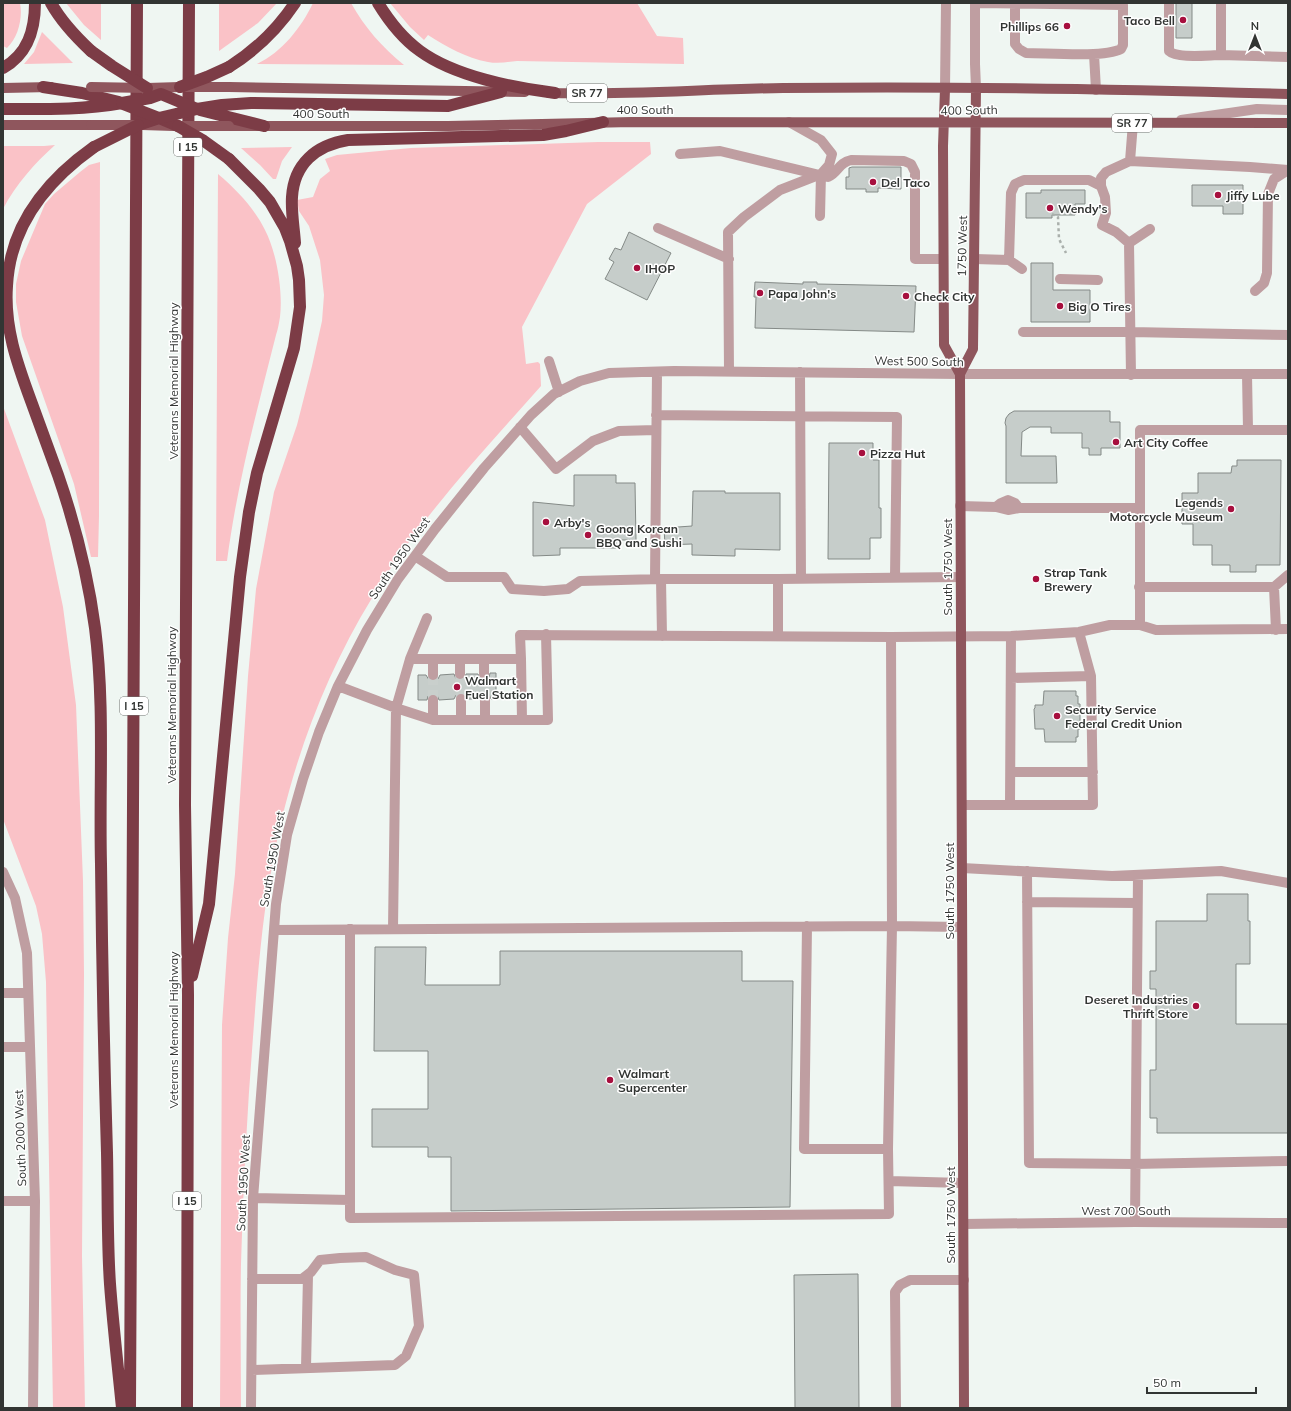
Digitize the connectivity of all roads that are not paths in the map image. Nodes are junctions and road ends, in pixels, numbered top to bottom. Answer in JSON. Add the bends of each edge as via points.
{"nodes":[{"id":1,"x":35,"y":3,"type":"edge"},
{"id":2,"x":51,"y":3,"type":"edge"},
{"id":3,"x":137,"y":3,"type":"edge"},
{"id":4,"x":189,"y":3,"type":"edge"},
{"id":5,"x":295,"y":3,"type":"edge"},
{"id":6,"x":378,"y":3,"type":"edge"},
{"id":7,"x":946,"y":3,"type":"edge"},
{"id":8,"x":975,"y":3,"type":"edge"},
{"id":9,"x":1015,"y":3,"type":"edge"},
{"id":10,"x":1169,"y":3,"type":"edge"},
{"id":11,"x":1221,"y":3,"type":"edge"},
{"id":12,"x":1123,"y":4,"type":"edge"},
{"id":13,"x":1094,"y":54,"type":"junction"},
{"id":14,"x":1221,"y":56,"type":"junction"},
{"id":15,"x":1288,"y":57,"type":"edge"},
{"id":16,"x":3,"y":68,"type":"edge"},
{"id":17,"x":43,"y":87,"type":"joint"},
{"id":18,"x":180,"y":87,"type":"junction"},
{"id":19,"x":3,"y":88,"type":"edge"},
{"id":20,"x":147,"y":88,"type":"junction"},
{"id":21,"x":945,"y":88,"type":"junction"},
{"id":22,"x":976,"y":88,"type":"junction"},
{"id":23,"x":1096,"y":90,"type":"junction"},
{"id":24,"x":91,"y":91,"type":"junction"},
{"id":25,"x":501,"y":92,"type":"junction"},
{"id":26,"x":555,"y":93,"type":"junction"},
{"id":27,"x":161,"y":94,"type":"junction"},
{"id":28,"x":1288,"y":94,"type":"edge"},
{"id":29,"x":122,"y":103,"type":"junction"},
{"id":30,"x":3,"y":109,"type":"edge"},
{"id":31,"x":197,"y":109,"type":"junction"},
{"id":32,"x":1288,"y":110,"type":"edge"},
{"id":33,"x":159,"y":118,"type":"junction"},
{"id":34,"x":229,"y":122,"type":"junction"},
{"id":35,"x":603,"y":122,"type":"junction"},
{"id":36,"x":789,"y":122,"type":"junction"},
{"id":37,"x":976,"y":122,"type":"junction"},
{"id":38,"x":1161,"y":122,"type":"junction"},
{"id":39,"x":944,"y":123,"type":"junction"},
{"id":40,"x":1133,"y":123,"type":"junction"},
{"id":41,"x":1288,"y":123,"type":"edge"},
{"id":42,"x":3,"y":125,"type":"edge"},
{"id":43,"x":138,"y":125,"type":"junction"},
{"id":44,"x":178,"y":126,"type":"junction"},
{"id":45,"x":264,"y":126,"type":"joint"},
{"id":46,"x":680,"y":154,"type":"dead end"},
{"id":47,"x":1130,"y":161,"type":"junction"},
{"id":48,"x":1288,"y":170,"type":"edge"},
{"id":49,"x":821,"y":174,"type":"junction"},
{"id":50,"x":1102,"y":186,"type":"junction"},
{"id":51,"x":820,"y":216,"type":"dead end"},
{"id":52,"x":658,"y":228,"type":"dead end"},
{"id":53,"x":1150,"y":229,"type":"dead end"},
{"id":54,"x":1129,"y":243,"type":"junction"},
{"id":55,"x":729,"y":259,"type":"junction"},
{"id":56,"x":943,"y":259,"type":"junction"},
{"id":57,"x":975,"y":259,"type":"junction"},
{"id":58,"x":1009,"y":260,"type":"junction"},
{"id":59,"x":297,"y":266,"type":"junction"},
{"id":60,"x":1022,"y":269,"type":"dead end"},
{"id":61,"x":1060,"y":279,"type":"dead end"},
{"id":62,"x":1098,"y":280,"type":"dead end"},
{"id":63,"x":1255,"y":291,"type":"dead end"},
{"id":64,"x":1023,"y":332,"type":"dead end"},
{"id":65,"x":1131,"y":332,"type":"junction"},
{"id":66,"x":1288,"y":335,"type":"edge"},
{"id":67,"x":3,"y":343,"type":"edge"},
{"id":68,"x":549,"y":361,"type":"dead end"},
{"id":69,"x":729,"y":371,"type":"junction"},
{"id":70,"x":657,"y":372,"type":"junction"},
{"id":71,"x":800,"y":372,"type":"junction"},
{"id":72,"x":960,"y":374,"type":"junction"},
{"id":73,"x":1131,"y":374,"type":"junction"},
{"id":74,"x":1247,"y":374,"type":"junction"},
{"id":75,"x":1288,"y":374,"type":"edge"},
{"id":76,"x":556,"y":393,"type":"junction"},
{"id":77,"x":656,"y":415,"type":"junction"},
{"id":78,"x":800,"y":416,"type":"junction"},
{"id":79,"x":520,"y":428,"type":"junction"},
{"id":80,"x":656,"y":430,"type":"junction"},
{"id":81,"x":1248,"y":430,"type":"junction"},
{"id":82,"x":1288,"y":430,"type":"edge"},
{"id":83,"x":50,"y":454,"type":"junction"},
{"id":84,"x":960,"y":506,"type":"junction"},
{"id":85,"x":1140,"y":508,"type":"junction"},
{"id":86,"x":415,"y":556,"type":"junction"},
{"id":87,"x":1288,"y":575,"type":"edge"},
{"id":88,"x":895,"y":578,"type":"junction"},
{"id":89,"x":960,"y":578,"type":"junction"},
{"id":90,"x":658,"y":579,"type":"junction"},
{"id":91,"x":778,"y":579,"type":"junction"},
{"id":92,"x":801,"y":579,"type":"junction"},
{"id":93,"x":1139,"y":587,"type":"junction"},
{"id":94,"x":1274,"y":587,"type":"junction"},
{"id":95,"x":427,"y":618,"type":"dead end"},
{"id":96,"x":1140,"y":625,"type":"junction"},
{"id":97,"x":1288,"y":629,"type":"edge"},
{"id":98,"x":1276,"y":630,"type":"junction"},
{"id":99,"x":1079,"y":632,"type":"junction"},
{"id":100,"x":546,"y":634,"type":"junction"},
{"id":101,"x":662,"y":636,"type":"junction"},
{"id":102,"x":778,"y":636,"type":"junction"},
{"id":103,"x":961,"y":636,"type":"junction"},
{"id":104,"x":1011,"y":636,"type":"junction"},
{"id":105,"x":891,"y":638,"type":"junction"},
{"id":106,"x":410,"y":659,"type":"junction"},
{"id":107,"x":433,"y":659,"type":"junction"},
{"id":108,"x":460,"y":659,"type":"junction"},
{"id":109,"x":484,"y":659,"type":"junction"},
{"id":110,"x":521,"y":659,"type":"junction"},
{"id":111,"x":460,"y":674,"type":"tunnel mouth"},
{"id":112,"x":484,"y":674,"type":"tunnel mouth"},
{"id":113,"x":433,"y":675,"type":"tunnel mouth"},
{"id":114,"x":1091,"y":676,"type":"junction"},
{"id":115,"x":1011,"y":678,"type":"junction"},
{"id":116,"x":338,"y":686,"type":"junction"},
{"id":117,"x":461,"y":699,"type":"tunnel mouth"},
{"id":118,"x":485,"y":699,"type":"tunnel mouth"},
{"id":119,"x":433,"y":700,"type":"tunnel mouth"},
{"id":120,"x":396,"y":708,"type":"junction"},
{"id":121,"x":433,"y":720,"type":"junction"},
{"id":122,"x":461,"y":720,"type":"junction"},
{"id":123,"x":485,"y":720,"type":"junction"},
{"id":124,"x":522,"y":720,"type":"junction"},
{"id":125,"x":1011,"y":772,"type":"junction"},
{"id":126,"x":1093,"y":772,"type":"junction"},
{"id":127,"x":962,"y":805,"type":"junction"},
{"id":128,"x":1010,"y":805,"type":"junction"},
{"id":129,"x":962,"y":868,"type":"junction"},
{"id":130,"x":1027,"y":871,"type":"junction"},
{"id":131,"x":3,"y":872,"type":"edge"},
{"id":132,"x":1138,"y":875,"type":"junction"},
{"id":133,"x":1288,"y":883,"type":"edge"},
{"id":134,"x":1027,"y":902,"type":"junction"},
{"id":135,"x":1137,"y":903,"type":"junction"},
{"id":136,"x":807,"y":926,"type":"junction"},
{"id":137,"x":892,"y":926,"type":"junction"},
{"id":138,"x":962,"y":927,"type":"junction"},
{"id":139,"x":350,"y":929,"type":"junction"},
{"id":140,"x":393,"y":929,"type":"junction"},
{"id":141,"x":274,"y":930,"type":"junction"},
{"id":142,"x":3,"y":993,"type":"edge"},
{"id":143,"x":28,"y":993,"type":"junction"},
{"id":144,"x":188,"y":995,"type":"junction"},
{"id":145,"x":3,"y":1047,"type":"edge"},
{"id":146,"x":29,"y":1047,"type":"junction"},
{"id":147,"x":888,"y":1149,"type":"junction"},
{"id":148,"x":1288,"y":1161,"type":"edge"},
{"id":149,"x":1134,"y":1164,"type":"junction"},
{"id":150,"x":889,"y":1181,"type":"junction"},
{"id":151,"x":963,"y":1183,"type":"junction"},
{"id":152,"x":253,"y":1198,"type":"junction"},
{"id":153,"x":350,"y":1200,"type":"junction"},
{"id":154,"x":3,"y":1201,"type":"edge"},
{"id":155,"x":35,"y":1201,"type":"junction"},
{"id":156,"x":1135,"y":1222,"type":"junction"},
{"id":157,"x":964,"y":1224,"type":"junction"},
{"id":158,"x":1288,"y":1224,"type":"edge"},
{"id":159,"x":308,"y":1275,"type":"junction"},
{"id":160,"x":252,"y":1279,"type":"junction"},
{"id":161,"x":964,"y":1280,"type":"junction"},
{"id":162,"x":306,"y":1368,"type":"junction"},
{"id":163,"x":252,"y":1370,"type":"junction"},
{"id":164,"x":33,"y":1408,"type":"edge"},
{"id":165,"x":122,"y":1408,"type":"edge"},
{"id":166,"x":130,"y":1408,"type":"edge"},
{"id":167,"x":187,"y":1408,"type":"edge"},
{"id":168,"x":251,"y":1408,"type":"edge"},
{"id":169,"x":896,"y":1408,"type":"edge"},
{"id":170,"x":964,"y":1408,"type":"edge"}],
"edges":[{"from":1,"to":16,"type":"highway","via":[[33,26],[22,53]]},
{"from":2,"to":20,"type":"highway","bridge":true,"via":[[65,24],[91,51]]},
{"from":3,"to":166,"type":"highway","number":"I 15"},
{"from":4,"to":144,"type":"highway","name":"Veterans Memorial Highway","number":"I 15","via":[[185,804]]},
{"from":5,"to":18,"type":"highway","bridge":true,"via":[[262,44],[247,55],[229,67]]},
{"from":6,"to":26,"type":"highway","via":[[408,42],[432,59],[489,80]]},
{"from":7,"to":21,"type":"street","name":"1750 West"},
{"from":8,"to":9,"type":"street"},
{"from":8,"to":22,"type":"street","name":"1750 West"},
{"from":9,"to":12,"type":"street"},
{"from":9,"to":13,"type":"street","via":[[1015,44],[1019,49],[1026,53]]},
{"from":10,"to":14,"type":"street","via":[[1169,51],[1174,55]]},
{"from":11,"to":14,"type":"street"},
{"from":12,"to":13,"type":"street","via":[[1121,49],[1116,52]]},
{"from":13,"to":23,"type":"street"},
{"from":14,"to":15,"type":"street"},
{"from":17,"to":19,"type":"main road"},
{"from":17,"to":24,"type":"highway"},
{"from":18,"to":20,"type":"main road","name":"400 South","number":"SR 77"},
{"from":18,"to":25,"type":"main road","name":"400 South","number":"SR 77","bridge":true},
{"from":18,"to":27,"type":"highway"},
{"from":20,"to":24,"type":"main road","name":"400 South","number":"SR 77","bridge":true},
{"from":20,"to":27,"type":"highway"},
{"from":21,"to":22,"type":"main road","name":"400 South","number":"SR 77"},
{"from":21,"to":26,"type":"main road","name":"400 South","number":"SR 77","via":[[782,88]]},
{"from":21,"to":39,"type":"main road","name":"1750 West"},
{"from":22,"to":23,"type":"main road","name":"400 South","number":"SR 77"},
{"from":22,"to":37,"type":"main road","name":"1750 West"},
{"from":23,"to":28,"type":"main road","name":"400 South","number":"SR 77"},
{"from":24,"to":29,"type":"highway"},
{"from":25,"to":26,"type":"main road","name":"400 South","number":"SR 77"},
{"from":25,"to":31,"type":"highway","via":[[448,106],[250,103]]},
{"from":27,"to":29,"type":"highway","bridge":true},
{"from":27,"to":31,"type":"highway","bridge":true},
{"from":29,"to":30,"type":"highway","via":[[91,108]]},
{"from":29,"to":33,"type":"highway","bridge":true},
{"from":31,"to":33,"type":"highway","bridge":true},
{"from":31,"to":34,"type":"highway"},
{"from":32,"to":38,"type":"street","via":[[1257,109]]},
{"from":33,"to":43,"type":"highway"},
{"from":33,"to":44,"type":"highway"},
{"from":34,"to":44,"type":"main road","bridge":true},
{"from":34,"to":45,"type":"highway"},
{"from":35,"to":36,"type":"main road","name":"400 South","number":"SR 77"},
{"from":35,"to":45,"type":"main road","name":"400 South","number":"SR 77","via":[[448,126]]},
{"from":35,"to":59,"type":"highway","via":[[543,135],[348,140],[328,145],[305,161],[293,188]]},
{"from":36,"to":39,"type":"main road","name":"400 South","number":"SR 77"},
{"from":36,"to":49,"type":"street","via":[[821,140],[832,154],[829,164]]},
{"from":37,"to":39,"type":"main road","name":"400 South","number":"SR 77"},
{"from":37,"to":40,"type":"main road","name":"400 South","number":"SR 77"},
{"from":37,"to":57,"type":"main road","name":"1750 West"},
{"from":38,"to":40,"type":"main road","name":"400 South","number":"SR 77"},
{"from":38,"to":41,"type":"main road","name":"400 South","number":"SR 77"},
{"from":39,"to":56,"type":"main road","name":"1750 West"},
{"from":40,"to":47,"type":"street"},
{"from":42,"to":43,"type":"main road","bridge":true},
{"from":43,"to":44,"type":"main road"},
{"from":43,"to":83,"type":"highway","bridge":true,"via":[[94,147],[60,174],[26,219],[13,250],[8,270],[6,301],[12,347]]},
{"from":44,"to":59,"type":"highway","bridge":true,"via":[[229,159],[259,188],[278,216],[290,241]]},
{"from":46,"to":49,"type":"street","via":[[720,151]]},
{"from":47,"to":48,"type":"street"},
{"from":47,"to":50,"type":"street","via":[[1106,172],[1102,178]]},
{"from":48,"to":63,"type":"street","via":[[1274,179],[1268,194],[1266,273],[1264,283]]},
{"from":49,"to":51,"type":"street"},
{"from":49,"to":55,"type":"street","via":[[780,190],[744,217],[728,232]]},
{"from":49,"to":56,"type":"street","via":[[828,177],[844,161],[851,160],[904,161],[912,164],[915,172],[915,259]]},
{"from":50,"to":54,"type":"street","via":[[1106,213],[1102,225]]},
{"from":50,"to":58,"type":"street","via":[[1089,180],[1024,180],[1015,184],[1011,193]]},
{"from":52,"to":55,"type":"street"},
{"from":53,"to":54,"type":"street"},
{"from":54,"to":65,"type":"street"},
{"from":55,"to":69,"type":"street"},
{"from":56,"to":72,"type":"main road","name":"1750 West","via":[[944,345]]},
{"from":57,"to":58,"type":"street"},
{"from":57,"to":72,"type":"main road","name":"1750 West","via":[[973,349]]},
{"from":58,"to":60,"type":"street"},
{"from":59,"to":144,"type":"highway","via":[[300,306],[297,334],[257,473],[243,551],[209,904]]},
{"from":61,"to":62,"type":"street"},
{"from":64,"to":65,"type":"street"},
{"from":65,"to":66,"type":"street"},
{"from":65,"to":73,"type":"street"},
{"from":67,"to":83,"type":"highway","via":[[23,398]]},
{"from":68,"to":76,"type":"street"},
{"from":69,"to":70,"type":"street","name":"West 500 South"},
{"from":69,"to":71,"type":"street","name":"West 500 South"},
{"from":70,"to":76,"type":"street","name":"West 500 South","via":[[609,373],[580,381]]},
{"from":70,"to":77,"type":"street"},
{"from":71,"to":72,"type":"street","name":"West 500 South"},
{"from":71,"to":78,"type":"street"},
{"from":72,"to":73,"type":"street","name":"West 500 South"},
{"from":72,"to":84,"type":"main road","name":"South 1750 West"},
{"from":73,"to":74,"type":"street","name":"West 500 South"},
{"from":74,"to":75,"type":"street","name":"West 500 South"},
{"from":74,"to":81,"type":"street"},
{"from":76,"to":79,"type":"street","name":"South 1950 West"},
{"from":77,"to":78,"type":"street"},
{"from":77,"to":80,"type":"street"},
{"from":78,"to":88,"type":"street","via":[[897,417]]},
{"from":78,"to":92,"type":"street"},
{"from":79,"to":80,"type":"street","via":[[556,469],[593,441],[619,431]]},
{"from":79,"to":86,"type":"street","name":"South 1950 West","via":[[484,468]]},
{"from":80,"to":90,"type":"street"},
{"from":81,"to":82,"type":"street"},
{"from":81,"to":85,"type":"street","via":[[1140,430]]},
{"from":83,"to":165,"type":"highway","via":[[83,563],[95,627],[99,666],[100,853],[110,1282]]},
{"from":84,"to":85,"type":"street","via":[[1008,510]]},
{"from":84,"to":89,"type":"main road","name":"South 1750 West"},
{"from":85,"to":93,"type":"street"},
{"from":86,"to":90,"type":"street","via":[[446,577],[504,578],[512,589],[544,591],[568,589],[580,581]]},
{"from":86,"to":116,"type":"street","name":"South 1950 West","via":[[367,630]]},
{"from":87,"to":94,"type":"street"},
{"from":88,"to":89,"type":"street"},
{"from":88,"to":92,"type":"street"},
{"from":89,"to":103,"type":"main road","name":"South 1750 West"},
{"from":90,"to":91,"type":"street"},
{"from":90,"to":101,"type":"street"},
{"from":91,"to":92,"type":"street"},
{"from":91,"to":102,"type":"street"},
{"from":93,"to":94,"type":"street"},
{"from":93,"to":96,"type":"street"},
{"from":94,"to":98,"type":"street"},
{"from":95,"to":106,"type":"street"},
{"from":96,"to":98,"type":"street","via":[[1156,630]]},
{"from":96,"to":99,"type":"street","via":[[1110,625]]},
{"from":97,"to":98,"type":"street"},
{"from":99,"to":104,"type":"street"},
{"from":99,"to":114,"type":"street"},
{"from":100,"to":101,"type":"street"},
{"from":100,"to":110,"type":"street","via":[[520,634]]},
{"from":100,"to":124,"type":"street","via":[[548,720]]},
{"from":101,"to":102,"type":"street"},
{"from":102,"to":105,"type":"street"},
{"from":103,"to":104,"type":"street"},
{"from":103,"to":105,"type":"street"},
{"from":103,"to":127,"type":"main road","name":"South 1750 West"},
{"from":104,"to":115,"type":"street"},
{"from":105,"to":137,"type":"street"},
{"from":106,"to":107,"type":"street"},
{"from":106,"to":120,"type":"street"},
{"from":107,"to":108,"type":"street"},
{"from":107,"to":113,"type":"street"},
{"from":108,"to":109,"type":"street"},
{"from":108,"to":111,"type":"street"},
{"from":109,"to":110,"type":"street"},
{"from":109,"to":112,"type":"street"},
{"from":110,"to":124,"type":"street"},
{"from":114,"to":115,"type":"street"},
{"from":114,"to":126,"type":"street"},
{"from":115,"to":125,"type":"street"},
{"from":116,"to":120,"type":"street"},
{"from":116,"to":141,"type":"street","name":"South 1950 West","via":[[318,732],[287,835]]},
{"from":117,"to":122,"type":"street"},
{"from":118,"to":123,"type":"street"},
{"from":119,"to":121,"type":"street"},
{"from":120,"to":121,"type":"street"},
{"from":120,"to":140,"type":"street"},
{"from":121,"to":122,"type":"street"},
{"from":122,"to":123,"type":"street"},
{"from":123,"to":124,"type":"street"},
{"from":125,"to":126,"type":"street"},
{"from":125,"to":128,"type":"street"},
{"from":126,"to":128,"type":"street","via":[[1093,806]]},
{"from":127,"to":128,"type":"street"},
{"from":127,"to":129,"type":"main road","name":"South 1750 West"},
{"from":129,"to":130,"type":"street"},
{"from":129,"to":138,"type":"main road","name":"South 1750 West"},
{"from":130,"to":132,"type":"street"},
{"from":130,"to":134,"type":"street"},
{"from":131,"to":143,"type":"street","name":"South 2000 West","via":[[16,898],[27,953]]},
{"from":132,"to":133,"type":"street","via":[[1220,871]]},
{"from":132,"to":135,"type":"street"},
{"from":134,"to":135,"type":"street"},
{"from":134,"to":149,"type":"street","via":[[1029,1163]]},
{"from":135,"to":149,"type":"street"},
{"from":136,"to":137,"type":"street"},
{"from":136,"to":140,"type":"street"},
{"from":136,"to":147,"type":"street","via":[[804,1149]]},
{"from":137,"to":138,"type":"street"},
{"from":137,"to":147,"type":"street"},
{"from":138,"to":151,"type":"main road","name":"South 1750 West"},
{"from":139,"to":140,"type":"street"},
{"from":139,"to":141,"type":"street"},
{"from":139,"to":153,"type":"street"},
{"from":141,"to":152,"type":"street","name":"South 1950 West"},
{"from":142,"to":143,"type":"street"},
{"from":143,"to":146,"type":"street","name":"South 2000 West"},
{"from":144,"to":167,"type":"highway","name":"Veterans Memorial Highway","number":"I 15"},
{"from":145,"to":146,"type":"street"},
{"from":146,"to":155,"type":"street","name":"South 2000 West"},
{"from":147,"to":150,"type":"street"},
{"from":148,"to":149,"type":"street"},
{"from":149,"to":156,"type":"street"},
{"from":150,"to":151,"type":"street"},
{"from":150,"to":153,"type":"street","via":[[889,1214],[350,1218]]},
{"from":151,"to":157,"type":"main road","name":"South 1750 West"},
{"from":152,"to":153,"type":"street"},
{"from":152,"to":160,"type":"street","name":"South 1950 West"},
{"from":154,"to":155,"type":"street"},
{"from":155,"to":164,"type":"street","name":"South 2000 West"},
{"from":156,"to":157,"type":"street","name":"West 700 South"},
{"from":156,"to":158,"type":"street","name":"West 700 South"},
{"from":157,"to":161,"type":"main road","name":"South 1750 West"},
{"from":159,"to":160,"type":"street","via":[[302,1279]]},
{"from":159,"to":162,"type":"street"},
{"from":159,"to":162,"type":"street","via":[[320,1260],[366,1257],[414,1275],[419,1326],[406,1356],[395,1365]]},
{"from":160,"to":163,"type":"street","name":"South 1950 West"},
{"from":161,"to":169,"type":"street","via":[[910,1280],[900,1285],[896,1292]]},
{"from":161,"to":170,"type":"main road","name":"South 1750 West"},
{"from":162,"to":163,"type":"street"},
{"from":163,"to":168,"type":"street","name":"South 1950 West"}]}
